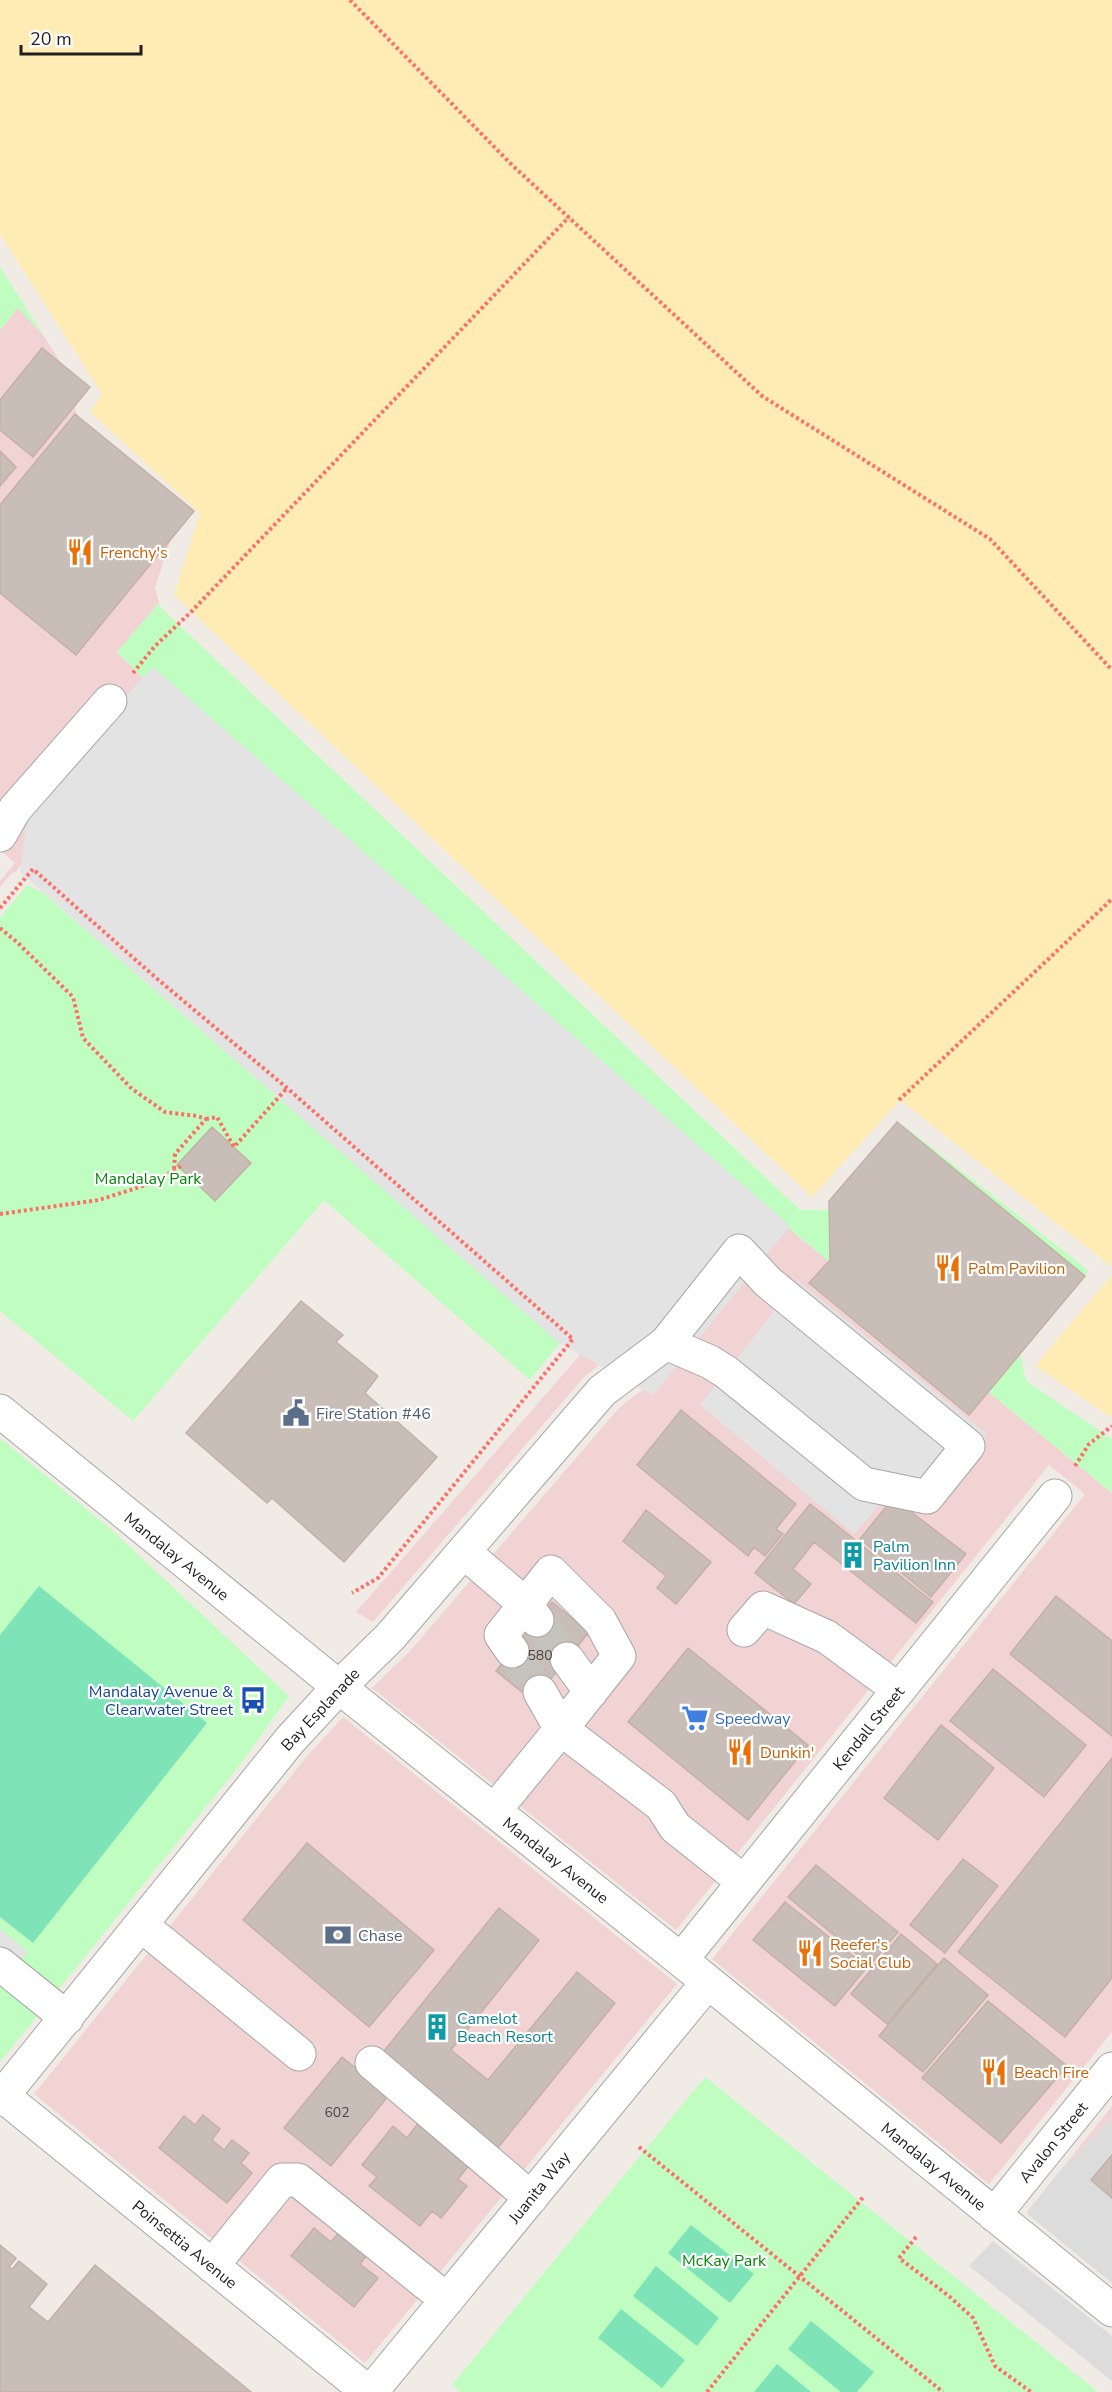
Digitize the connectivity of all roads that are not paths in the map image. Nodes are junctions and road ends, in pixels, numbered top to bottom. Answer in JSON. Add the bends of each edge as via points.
{"nodes":[{"id":1,"x":110,"y":701,"type":"road end"},
{"id":2,"x":0,"y":835,"type":"edge"},
{"id":3,"x":666,"y":1343,"type":"junction"},
{"id":4,"x":0,"y":1410,"type":"edge"},
{"id":5,"x":1054,"y":1496,"type":"road end"},
{"id":6,"x":464,"y":1552,"type":"junction"},
{"id":7,"x":531,"y":1612,"type":"junction"},
{"id":8,"x":744,"y":1630,"type":"dead end"},
{"id":9,"x":512,"y":1651,"type":"tunnel mouth"},
{"id":10,"x":567,"y":1659,"type":"tunnel mouth"},
{"id":11,"x":339,"y":1687,"type":"junction"},
{"id":12,"x":899,"y":1690,"type":"junction"},
{"id":13,"x":540,"y":1692,"type":"tunnel mouth"},
{"id":14,"x":591,"y":1692,"type":"junction"},
{"id":15,"x":561,"y":1729,"type":"junction"},
{"id":16,"x":494,"y":1811,"type":"junction"},
{"id":17,"x":744,"y":1882,"type":"junction"},
{"id":18,"x":141,"y":1925,"type":"junction"},
{"id":19,"x":681,"y":1960,"type":"junction"},
{"id":20,"x":0,"y":1964,"type":"edge"},
{"id":21,"x":708,"y":1982,"type":"junction"},
{"id":22,"x":67,"y":2018,"type":"junction"},
{"id":23,"x":299,"y":2054,"type":"dead end"},
{"id":24,"x":372,"y":2063,"type":"dead end"},
{"id":25,"x":1112,"y":2069,"type":"edge"},
{"id":26,"x":2,"y":2097,"type":"edge"},
{"id":27,"x":531,"y":2198,"type":"junction"},
{"id":28,"x":994,"y":2215,"type":"junction"},
{"id":29,"x":212,"y":2266,"type":"junction"},
{"id":30,"x":447,"y":2300,"type":"junction"},
{"id":31,"x":1112,"y":2310,"type":"edge"},
{"id":32,"x":370,"y":2392,"type":"edge"}],
"edges":[{"from":1,"to":2,"type":"street","via":[[15,809]]},
{"from":3,"to":3,"type":"street","name":"Bay Esplanade","via":[[739,1251],[768,1282],[968,1446],[927,1497],[864,1484],[726,1372]]},
{"from":3,"to":6,"type":"street","name":"Bay Esplanade","via":[[602,1391]]},
{"from":4,"to":11,"type":"street","name":"Mandalay Avenue"},
{"from":5,"to":12,"type":"street","name":"Kendall Street"},
{"from":6,"to":7,"type":"street"},
{"from":6,"to":11,"type":"street","name":"Bay Esplanade","via":[[390,1637]]},
{"from":7,"to":9,"type":"street","via":[[501,1635]]},
{"from":7,"to":14,"type":"street","via":[[551,1572],[600,1621],[619,1656]]},
{"from":8,"to":12,"type":"street","via":[[763,1608],[827,1637]]},
{"from":10,"to":14,"type":"street"},
{"from":11,"to":16,"type":"street","name":"Mandalay Avenue"},
{"from":11,"to":18,"type":"street","name":"Bay Esplanade","via":[[290,1740]]},
{"from":12,"to":17,"type":"street","name":"Kendall Street"},
{"from":13,"to":15,"type":"street"},
{"from":14,"to":15,"type":"street"},
{"from":15,"to":16,"type":"street"},
{"from":15,"to":17,"type":"street","via":[[661,1805],[675,1827]]},
{"from":16,"to":19,"type":"street","name":"Mandalay Avenue"},
{"from":17,"to":19,"type":"street","name":"Kendall Street"},
{"from":18,"to":22,"type":"street","name":"Bay Esplanade"},
{"from":18,"to":23,"type":"street"},
{"from":19,"to":21,"type":"street","name":"Mandalay Avenue"},
{"from":20,"to":22,"type":"street"},
{"from":21,"to":27,"type":"street","name":"Juanita Way"},
{"from":21,"to":28,"type":"street","name":"Mandalay Avenue"},
{"from":22,"to":26,"type":"street","name":"Bay Esplanade"},
{"from":24,"to":27,"type":"street"},
{"from":25,"to":28,"type":"street","name":"Avalon Street"},
{"from":26,"to":29,"type":"street","name":"Poinsettia Avenue"},
{"from":27,"to":30,"type":"street","name":"Juanita Way"},
{"from":28,"to":31,"type":"street","name":"Mandalay Avenue"},
{"from":29,"to":30,"type":"street","via":[[282,2180],[298,2180]]},
{"from":29,"to":32,"type":"street","name":"Poinsettia Avenue"},
{"from":30,"to":32,"type":"street","name":"Juanita Way"}]}
